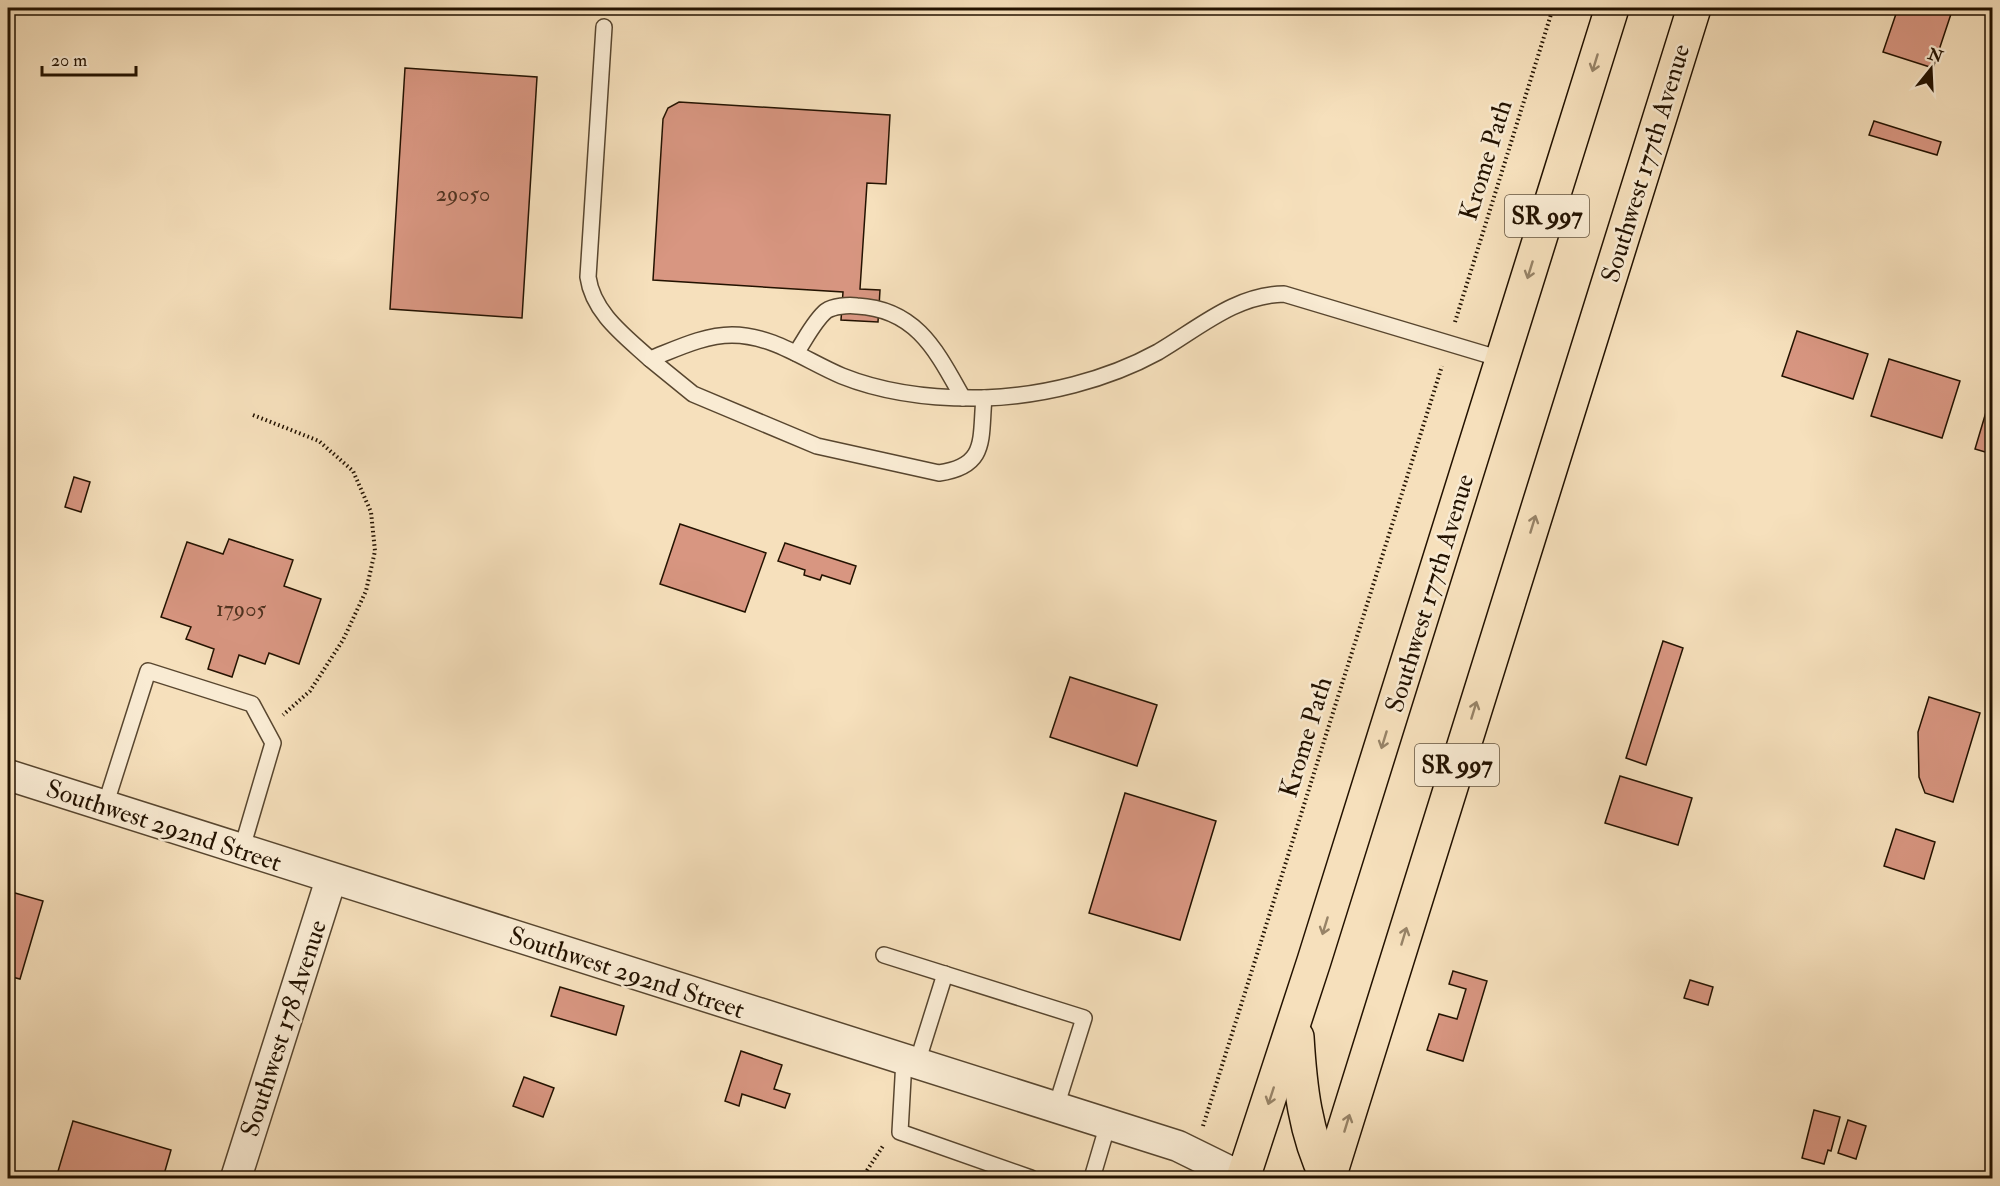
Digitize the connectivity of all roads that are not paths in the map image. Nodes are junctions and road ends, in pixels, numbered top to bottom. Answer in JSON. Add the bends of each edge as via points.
{"nodes":[{"id":1,"x":1612,"y":8,"type":"edge"},
{"id":2,"x":1694,"y":8,"type":"edge"},
{"id":3,"x":604,"y":27,"type":"dead end"},
{"id":4,"x":796,"y":353,"type":"junction"},
{"id":5,"x":650,"y":359,"type":"junction"},
{"id":6,"x":1502,"y":359,"type":"junction"},
{"id":7,"x":963,"y":398,"type":"junction"},
{"id":8,"x":984,"y":398,"type":"junction"},
{"id":9,"x":8,"y":775,"type":"edge"},
{"id":10,"x":105,"y":806,"type":"junction"},
{"id":11,"x":242,"y":848,"type":"junction"},
{"id":12,"x":331,"y":879,"type":"junction"},
{"id":13,"x":884,"y":955,"type":"dead end"},
{"id":14,"x":945,"y":974,"type":"junction"},
{"id":15,"x":1296,"y":1020,"type":"junction"},
{"id":16,"x":910,"y":1062,"type":"junction"},
{"id":17,"x":1056,"y":1107,"type":"junction"},
{"id":18,"x":1108,"y":1124,"type":"junction"},
{"id":19,"x":1243,"y":1178,"type":"edge"},
{"id":20,"x":236,"y":1179,"type":"edge"},
{"id":21,"x":1031,"y":1179,"type":"edge"},
{"id":22,"x":1092,"y":1179,"type":"edge"},
{"id":23,"x":1328,"y":1179,"type":"edge"}],
"edges":[{"from":1,"to":6,"type":"highway","name":"Southwest 177th Avenue","number":"SR 997","one_way":true},
{"from":23,"to":2,"type":"highway","name":"Southwest 177th Avenue","number":"SR 997","one_way":true},
{"from":3,"to":5,"type":"lane","via":[[588,277],[600,309]]},
{"from":4,"to":5,"type":"lane","via":[[771,342],[732,335],[707,338]]},
{"from":4,"to":7,"type":"lane","via":[[842,376],[871,385],[925,397]]},
{"from":4,"to":7,"type":"lane","via":[[826,310],[846,305],[890,312],[917,329],[934,346]]},
{"from":5,"to":8,"type":"lane","via":[[693,394],[818,446],[939,473],[957,471],[970,464],[979,450]]},
{"from":6,"to":8,"type":"lane","via":[[1319,302],[1267,294],[1238,304],[1157,352],[1112,372],[1041,393]]},
{"from":6,"to":15,"type":"highway","name":"Southwest 177th Avenue","number":"SR 997","one_way":true},
{"from":7,"to":8,"type":"lane"},
{"from":9,"to":10,"type":"street","name":"Southwest 292nd Street"},
{"from":10,"to":11,"type":"street","name":"Southwest 292nd Street"},
{"from":10,"to":11,"type":"lane","via":[[148,671],[252,704],[273,743]]},
{"from":11,"to":12,"type":"street","name":"Southwest 292nd Street"},
{"from":12,"to":16,"type":"street","name":"Southwest 292nd Street"},
{"from":12,"to":20,"type":"street","name":"Southwest 178 Avenue"},
{"from":13,"to":14,"type":"lane"},
{"from":14,"to":16,"type":"lane"},
{"from":14,"to":17,"type":"lane","via":[[1084,1018]]},
{"from":15,"to":19,"type":"highway","name":"Southwest 177th Avenue","number":"SR 997","one_way":true},
{"from":15,"to":23,"type":"highway","via":[[1305,1120]]},
{"from":16,"to":17,"type":"street","name":"Southwest 292nd Street"},
{"from":16,"to":21,"type":"lane","via":[[900,1132]]},
{"from":17,"to":18,"type":"street","name":"Southwest 292nd Street"},
{"from":18,"to":19,"type":"street","name":"Southwest 292nd Street","via":[[1194,1152]]},
{"from":18,"to":22,"type":"lane"}]}
